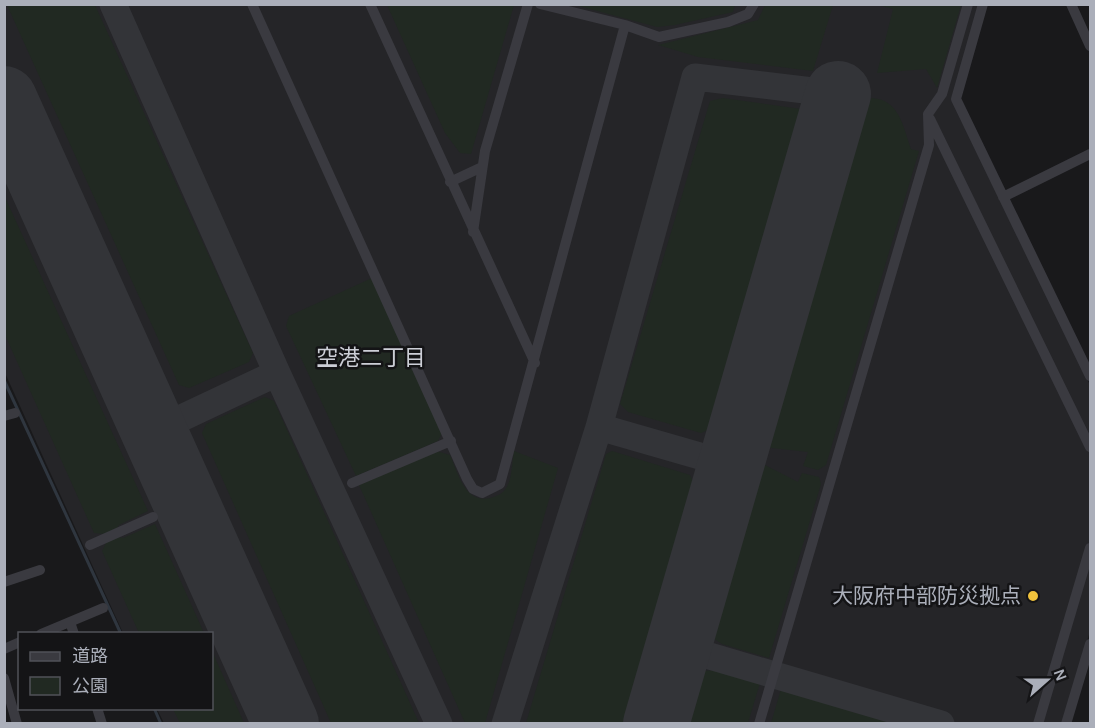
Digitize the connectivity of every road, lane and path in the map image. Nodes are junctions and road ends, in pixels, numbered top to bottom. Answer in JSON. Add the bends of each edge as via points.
{"nodes":[{"id":1,"x":252,"y":4,"type":"edge"},
{"id":2,"x":370,"y":4,"type":"edge"},
{"id":3,"x":528,"y":4,"type":"edge"},
{"id":4,"x":540,"y":4,"type":"edge"},
{"id":5,"x":754,"y":4,"type":"edge"},
{"id":6,"x":968,"y":4,"type":"edge"},
{"id":7,"x":983,"y":4,"type":"edge"},
{"id":8,"x":1071,"y":4,"type":"edge"},
{"id":9,"x":626,"y":25,"type":"junction"},
{"id":10,"x":1090,"y":46,"type":"edge"},
{"id":11,"x":928,"y":114,"type":"junction"},
{"id":12,"x":1090,"y":154,"type":"edge"},
{"id":13,"x":482,"y":167,"type":"junction"},
{"id":14,"x":450,"y":182,"type":"junction"},
{"id":15,"x":1003,"y":197,"type":"junction"},
{"id":16,"x":473,"y":233,"type":"junction"},
{"id":17,"x":535,"y":363,"type":"junction"},
{"id":18,"x":1090,"y":376,"type":"edge"},
{"id":19,"x":451,"y":441,"type":"junction"},
{"id":20,"x":1090,"y":447,"type":"edge"},
{"id":21,"x":352,"y":483,"type":"dead end"},
{"id":22,"x":153,"y":517,"type":"dead end"},
{"id":23,"x":90,"y":545,"type":"dead end"},
{"id":24,"x":1090,"y":548,"type":"edge"},
{"id":25,"x":40,"y":570,"type":"dead end"},
{"id":26,"x":4,"y":582,"type":"edge"},
{"id":27,"x":103,"y":608,"type":"dead end"},
{"id":28,"x":70,"y":622,"type":"junction"},
{"id":29,"x":44,"y":632,"type":"edge"},
{"id":30,"x":74,"y":632,"type":"edge"},
{"id":31,"x":18,"y":643,"type":"edge"},
{"id":32,"x":1090,"y":644,"type":"edge"},
{"id":33,"x":4,"y":649,"type":"edge"},
{"id":34,"x":4,"y":678,"type":"edge"},
{"id":35,"x":17,"y":723,"type":"edge"},
{"id":36,"x":759,"y":723,"type":"edge"},
{"id":37,"x":1038,"y":723,"type":"edge"},
{"id":38,"x":1066,"y":723,"type":"edge"}],
"edges":[{"from":1,"to":19,"type":"street"},
{"from":2,"to":14,"type":"street"},
{"from":3,"to":13,"type":"street"},
{"from":4,"to":9,"type":"street"},
{"from":5,"to":9,"type":"street","via":[[748,14],[728,22],[659,37]]},
{"from":6,"to":11,"type":"street","via":[[942,94]]},
{"from":7,"to":15,"type":"street","via":[[956,99]]},
{"from":8,"to":10,"type":"street"},
{"from":9,"to":17,"type":"street"},
{"from":11,"to":20,"type":"street"},
{"from":11,"to":36,"type":"street","via":[[929,145]]},
{"from":12,"to":15,"type":"street"},
{"from":13,"to":14,"type":"street"},
{"from":13,"to":16,"type":"street"},
{"from":14,"to":16,"type":"street"},
{"from":15,"to":18,"type":"street"},
{"from":16,"to":17,"type":"street"},
{"from":17,"to":19,"type":"street","via":[[500,484],[482,493],[473,489]]},
{"from":19,"to":21,"type":"street"},
{"from":22,"to":23,"type":"street"},
{"from":24,"to":37,"type":"street"},
{"from":25,"to":26,"type":"street"},
{"from":27,"to":28,"type":"street"},
{"from":28,"to":29,"type":"street"},
{"from":28,"to":30,"type":"street"},
{"from":31,"to":33,"type":"street"},
{"from":32,"to":38,"type":"street"},
{"from":34,"to":35,"type":"street"}]}
